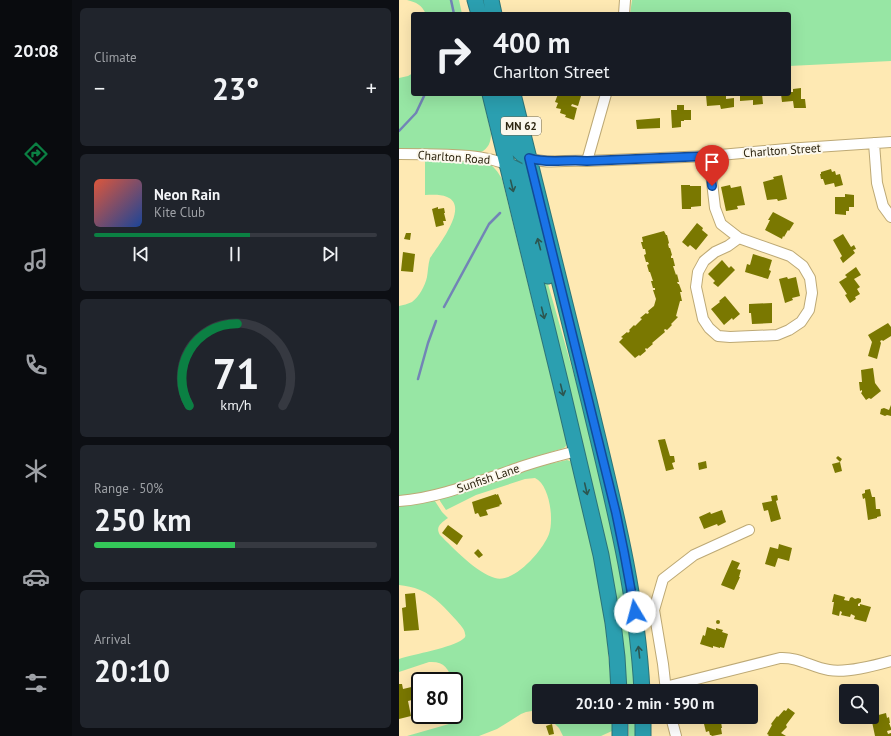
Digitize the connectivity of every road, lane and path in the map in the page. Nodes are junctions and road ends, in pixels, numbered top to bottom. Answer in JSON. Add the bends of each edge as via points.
{"nodes":[{"id":1,"x":467,"y":0,"type":"edge"},
{"id":2,"x":475,"y":0,"type":"edge"},
{"id":3,"x":491,"y":0,"type":"edge"},
{"id":4,"x":625,"y":0,"type":"edge"},
{"id":5,"x":470,"y":12,"type":"edge"},
{"id":6,"x":478,"y":12,"type":"edge"},
{"id":7,"x":494,"y":12,"type":"edge"},
{"id":8,"x":624,"y":12,"type":"edge"},
{"id":9,"x":490,"y":96,"type":"edge"},
{"id":10,"x":503,"y":96,"type":"edge"},
{"id":11,"x":514,"y":96,"type":"edge"},
{"id":12,"x":605,"y":96,"type":"edge"},
{"id":13,"x":891,"y":142,"type":"edge"},
{"id":14,"x":874,"y":143,"type":"junction"},
{"id":15,"x":399,"y":154,"type":"edge"},
{"id":16,"x":709,"y":156,"type":"junction"},
{"id":17,"x":529,"y":158,"type":"junction"},
{"id":18,"x":587,"y":161,"type":"junction"},
{"id":19,"x":507,"y":165,"type":"junction"},
{"id":20,"x":891,"y":217,"type":"edge"},
{"id":21,"x":739,"y":238,"type":"junction"},
{"id":22,"x":592,"y":415,"type":"junction"},
{"id":23,"x":577,"y":451,"type":"junction"},
{"id":24,"x":399,"y":501,"type":"edge"},
{"id":25,"x":749,"y":530,"type":"dead end"},
{"id":26,"x":891,"y":661,"type":"edge"},
{"id":27,"x":618,"y":684,"type":"edge"},
{"id":28,"x":642,"y":684,"type":"edge"},
{"id":29,"x":665,"y":684,"type":"edge"},
{"id":30,"x":684,"y":684,"type":"edge"},
{"id":31,"x":620,"y":724,"type":"edge"},
{"id":32,"x":643,"y":724,"type":"edge"},
{"id":33,"x":673,"y":724,"type":"edge"},
{"id":34,"x":620,"y":736,"type":"edge"},
{"id":35,"x":643,"y":736,"type":"edge"},
{"id":36,"x":676,"y":736,"type":"edge"}],
"edges":[{"from":1,"to":5,"type":"highway"},
{"from":2,"to":6,"type":"highway"},
{"from":3,"to":7,"type":"highway"},
{"from":4,"to":8,"type":"street"},
{"from":9,"to":19,"type":"highway","number":"MN 62"},
{"from":10,"to":17,"type":"highway","via":[[516,148]]},
{"from":11,"to":17,"type":"highway","number":"MN 62"},
{"from":12,"to":18,"type":"street"},
{"from":13,"to":14,"type":"street","name":"Charlton Street"},
{"from":14,"to":16,"type":"street","name":"Charlton Street"},
{"from":14,"to":20,"type":"street","via":[[877,183],[883,206]]},
{"from":15,"to":19,"type":"street","name":"Charlton Road","via":[[474,157]]},
{"from":16,"to":18,"type":"street","name":"Charlton Street"},
{"from":16,"to":21,"type":"street","via":[[715,208],[721,224]]},
{"from":17,"to":18,"type":"street","name":"Charlton Street","via":[[545,162]]},
{"from":17,"to":22,"type":"highway","number":"MN 62"},
{"from":22,"to":19,"type":"highway","one_way":true,"via":[[571,358],[522,176],[519,171]]},
{"from":19,"to":23,"type":"highway","number":"MN 62","one_way":true},
{"from":21,"to":21,"type":"street","via":[[704,261],[698,272],[696,286],[703,319],[718,336],[777,335],[789,330],[801,322],[809,310],[812,293],[810,278],[803,266],[790,256]]},
{"from":28,"to":22,"type":"highway","number":"MN 62","one_way":true,"via":[[628,569]]},
{"from":23,"to":24,"type":"street","name":"Sunfish Lane","via":[[441,493]]},
{"from":23,"to":27,"type":"highway","number":"MN 62","one_way":true,"via":[[609,594]]},
{"from":25,"to":29,"type":"street","via":[[694,555],[663,579],[654,610]]},
{"from":26,"to":30,"type":"street","via":[[850,670],[836,670],[780,658]]},
{"from":31,"to":34,"type":"highway"},
{"from":32,"to":35,"type":"highway"},
{"from":33,"to":36,"type":"street"}]}
